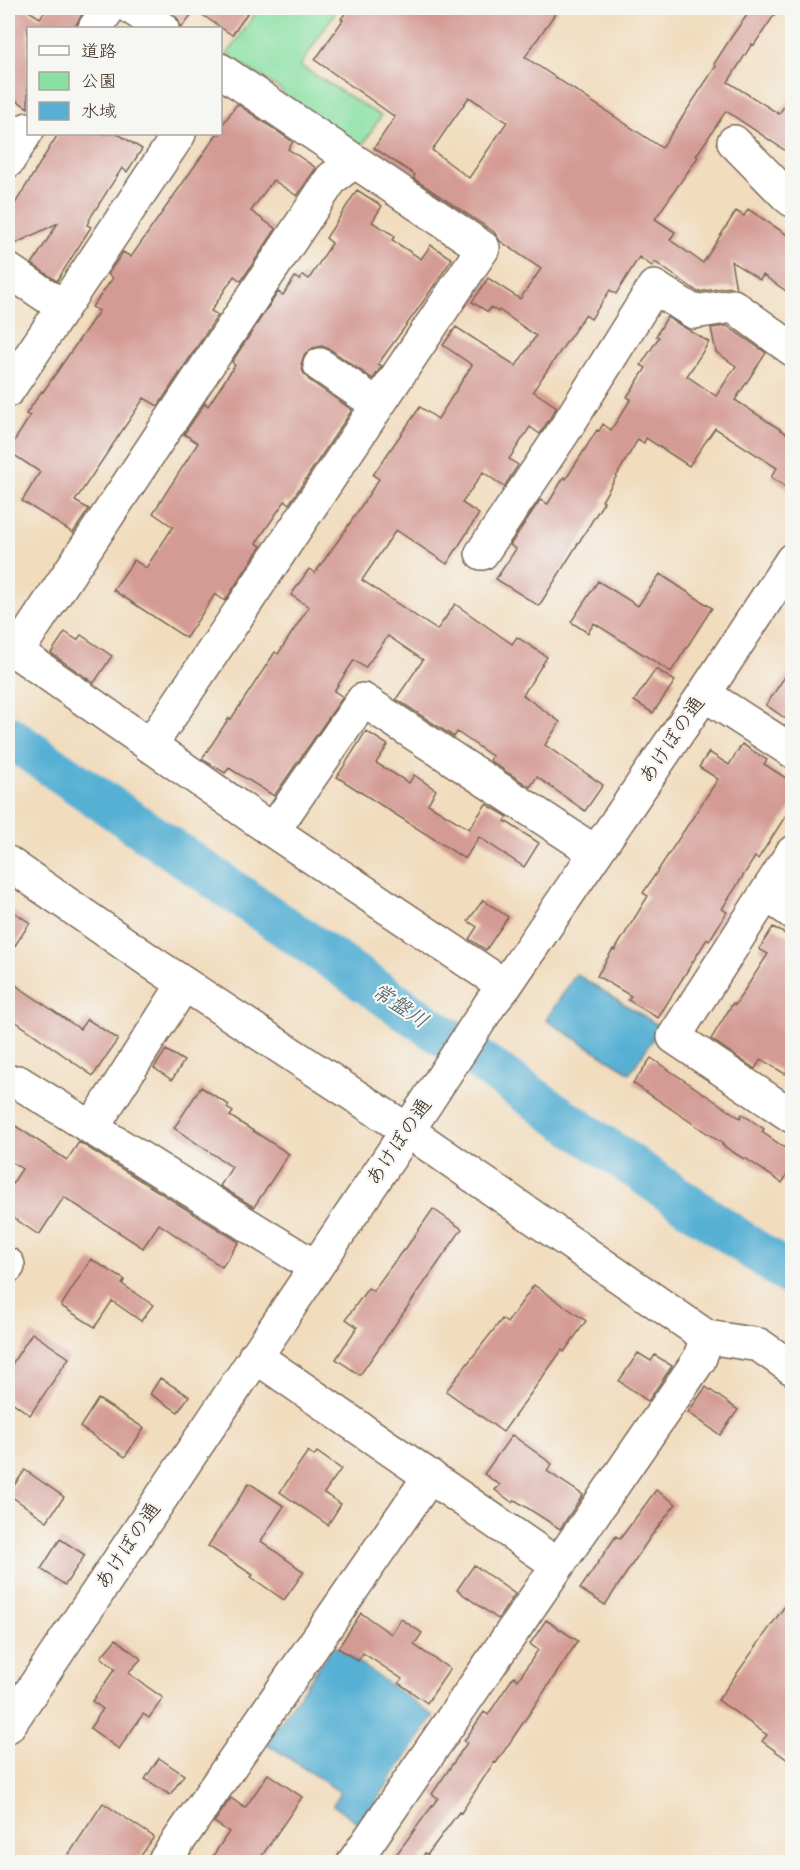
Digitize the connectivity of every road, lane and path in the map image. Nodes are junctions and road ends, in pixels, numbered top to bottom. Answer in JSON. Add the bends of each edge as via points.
{"nodes":[{"id":1,"x":109,"y":8,"type":"edge"},
{"id":2,"x":132,"y":8,"type":"edge"},
{"id":3,"x":96,"y":27,"type":"edge"},
{"id":4,"x":160,"y":27,"type":"edge"},
{"id":5,"x":222,"y":71,"type":"edge"},
{"id":6,"x":27,"y":131,"type":"edge"},
{"id":7,"x":177,"y":135,"type":"edge"},
{"id":8,"x":734,"y":142,"type":"dead end"},
{"id":9,"x":8,"y":161,"type":"edge"},
{"id":10,"x":354,"y":162,"type":"junction"},
{"id":11,"x":792,"y":200,"type":"edge"},
{"id":12,"x":8,"y":270,"type":"edge"},
{"id":13,"x":63,"y":307,"type":"junction"},
{"id":14,"x":792,"y":349,"type":"edge"},
{"id":15,"x":320,"y":365,"type":"dead end"},
{"id":16,"x":8,"y":390,"type":"edge"},
{"id":17,"x":378,"y":405,"type":"junction"},
{"id":18,"x":482,"y":553,"type":"dead end"},
{"id":19,"x":792,"y":560,"type":"edge"},
{"id":20,"x":12,"y":649,"type":"edge"},
{"id":21,"x":704,"y":694,"type":"junction"},
{"id":22,"x":150,"y":746,"type":"junction"},
{"id":23,"x":792,"y":751,"type":"edge"},
{"id":24,"x":273,"y":831,"type":"junction"},
{"id":25,"x":595,"y":852,"type":"junction"},
{"id":26,"x":792,"y":853,"type":"edge"},
{"id":27,"x":8,"y":863,"type":"edge"},
{"id":28,"x":779,"y":903,"type":"edge"},
{"id":29,"x":184,"y":984,"type":"junction"},
{"id":30,"x":498,"y":995,"type":"junction"},
{"id":31,"x":18,"y":1082,"type":"dead end"},
{"id":32,"x":789,"y":1106,"type":"edge"},
{"id":33,"x":92,"y":1128,"type":"junction"},
{"id":34,"x":407,"y":1130,"type":"junction"},
{"id":35,"x":315,"y":1267,"type":"junction"},
{"id":36,"x":707,"y":1337,"type":"junction"},
{"id":37,"x":255,"y":1356,"type":"junction"},
{"id":38,"x":792,"y":1368,"type":"edge"},
{"id":39,"x":430,"y":1476,"type":"junction"},
{"id":40,"x":558,"y":1565,"type":"junction"},
{"id":41,"x":8,"y":1726,"type":"edge"},
{"id":42,"x":164,"y":1863,"type":"edge"},
{"id":43,"x":354,"y":1863,"type":"edge"}],
"edges":[{"from":1,"to":3,"type":"street"},
{"from":2,"to":4,"type":"street"},
{"from":5,"to":10,"type":"street"},
{"from":6,"to":9,"type":"street"},
{"from":7,"to":13,"type":"street"},
{"from":8,"to":11,"type":"street"},
{"from":10,"to":17,"type":"street","via":[[483,248]]},
{"from":10,"to":20,"type":"street","via":[[332,178]]},
{"from":12,"to":13,"type":"street"},
{"from":13,"to":16,"type":"street"},
{"from":14,"to":18,"type":"street","via":[[733,306],[694,312],[654,287]]},
{"from":15,"to":17,"type":"street"},
{"from":17,"to":22,"type":"street"},
{"from":19,"to":21,"type":"street","name":"あけぼの通"},
{"from":20,"to":22,"type":"street"},
{"from":21,"to":23,"type":"street"},
{"from":21,"to":25,"type":"street","name":"あけぼの通"},
{"from":22,"to":24,"type":"street"},
{"from":24,"to":25,"type":"street","via":[[363,700]]},
{"from":24,"to":30,"type":"street"},
{"from":25,"to":30,"type":"street","name":"あけぼの通"},
{"from":26,"to":28,"type":"street"},
{"from":27,"to":29,"type":"street"},
{"from":28,"to":32,"type":"street","via":[[674,1037]]},
{"from":29,"to":33,"type":"street"},
{"from":29,"to":34,"type":"street"},
{"from":30,"to":34,"type":"street","name":"あけぼの通"},
{"from":31,"to":33,"type":"street"},
{"from":33,"to":35,"type":"street"},
{"from":34,"to":35,"type":"street","name":"あけぼの通"},
{"from":34,"to":36,"type":"street"},
{"from":35,"to":37,"type":"street","name":"あけぼの通"},
{"from":36,"to":38,"type":"street","via":[[759,1345]]},
{"from":36,"to":40,"type":"street","via":[[699,1360]]},
{"from":37,"to":39,"type":"street"},
{"from":37,"to":41,"type":"street","name":"あけぼの通"},
{"from":39,"to":40,"type":"street"},
{"from":39,"to":42,"type":"street"},
{"from":40,"to":43,"type":"street"}]}
